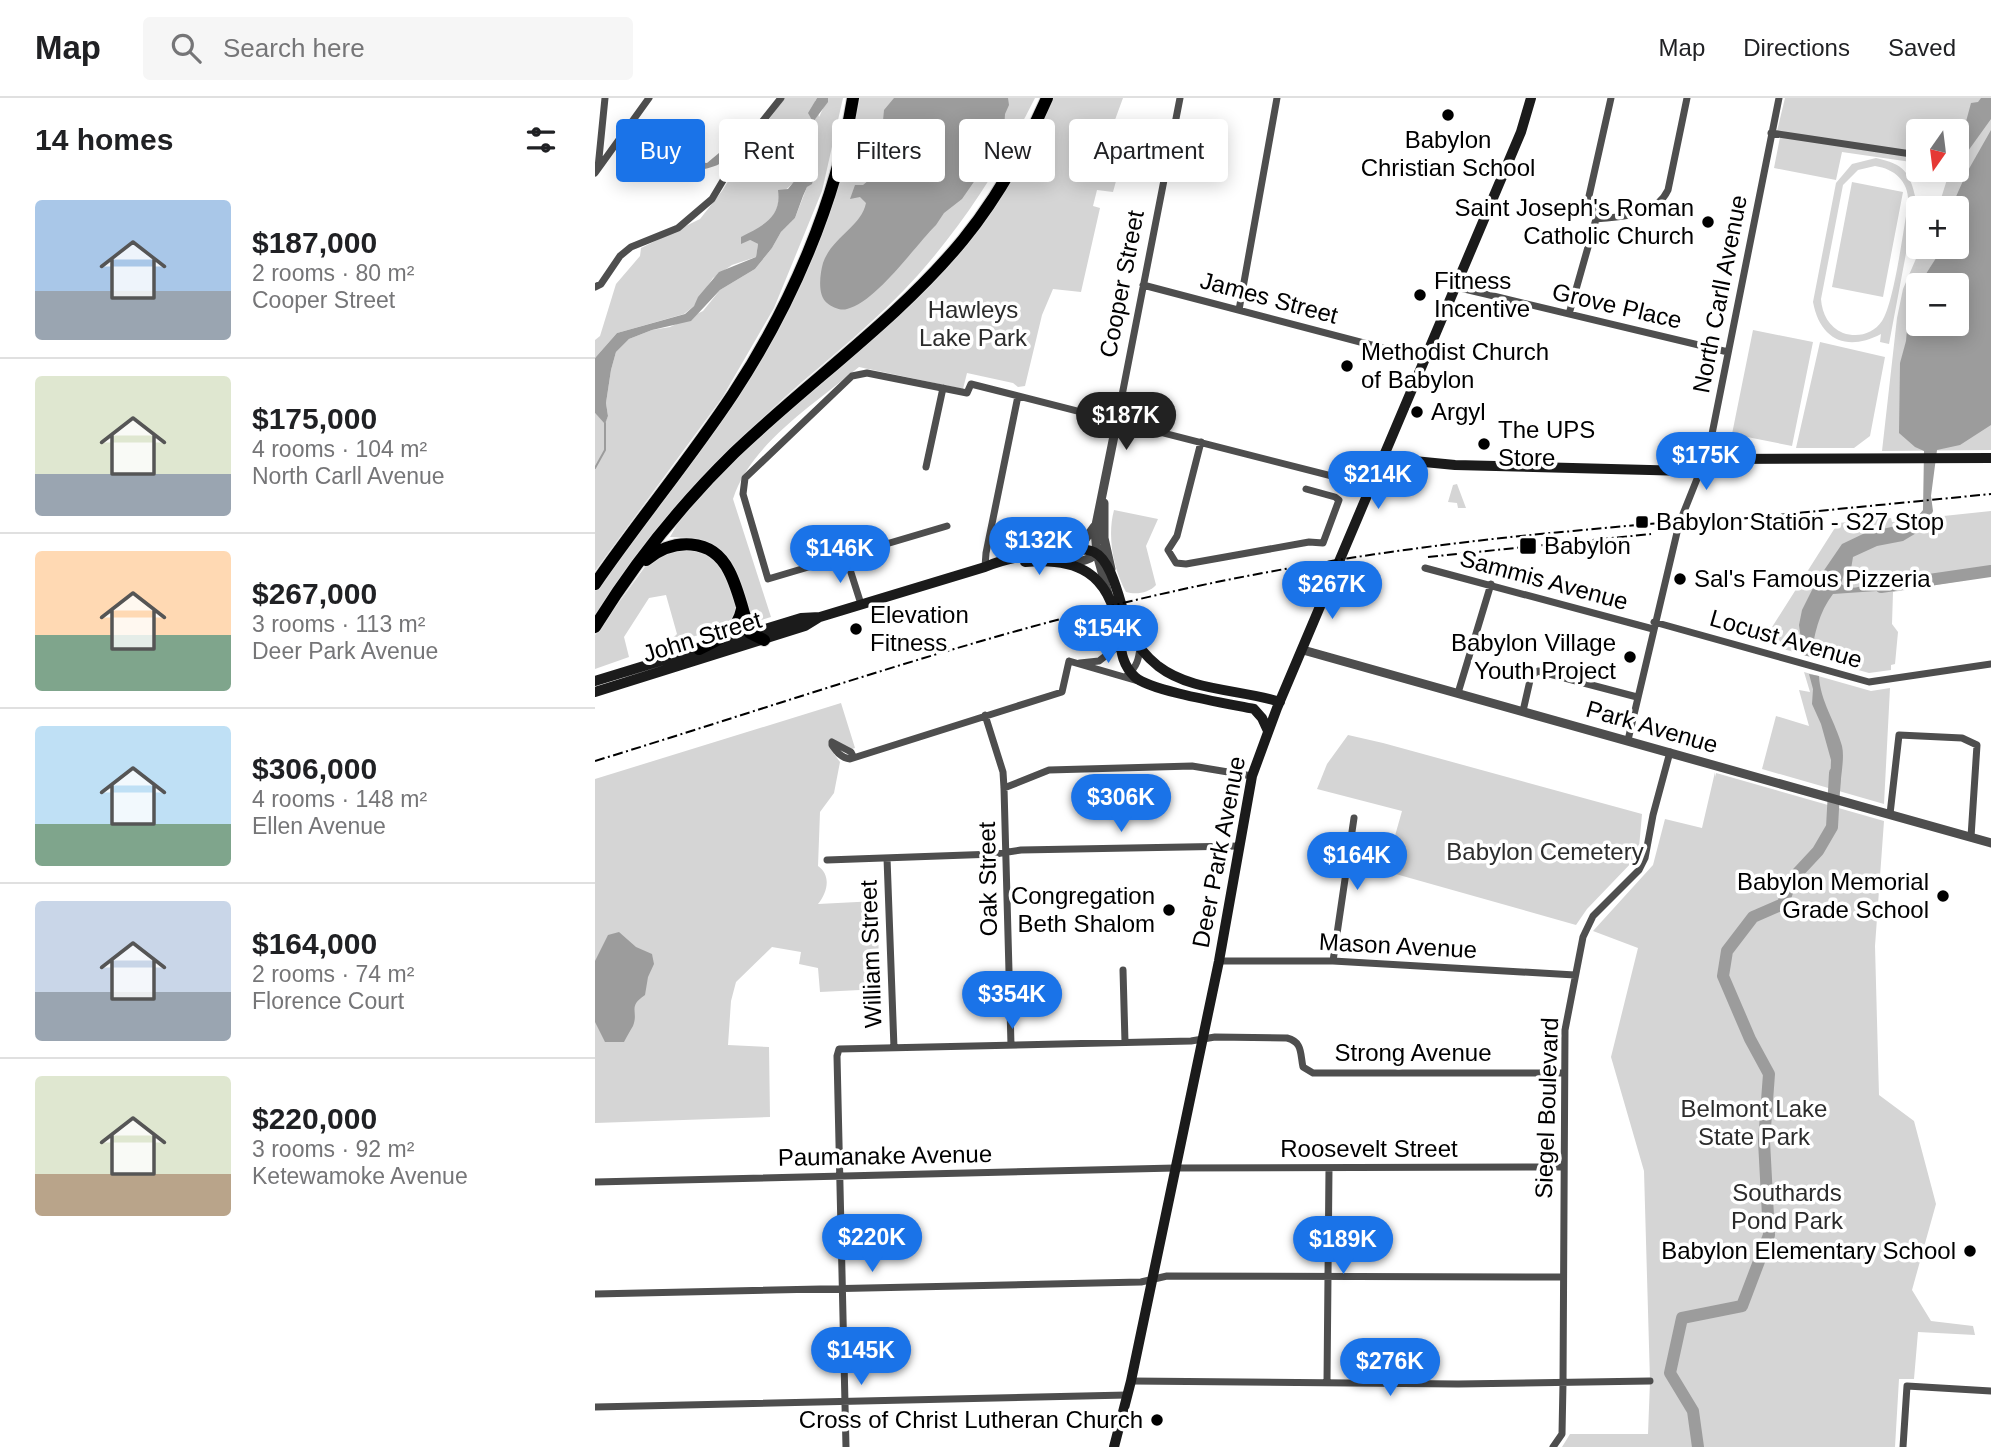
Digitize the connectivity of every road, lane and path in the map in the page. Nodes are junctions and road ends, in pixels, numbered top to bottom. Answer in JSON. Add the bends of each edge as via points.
{"nodes":[{"id":1,"x":605,"y":98,"type":"edge"},
{"id":2,"x":649,"y":98,"type":"edge"},
{"id":3,"x":781,"y":98,"type":"edge"},
{"id":4,"x":853,"y":98,"type":"edge"},
{"id":5,"x":1039,"y":98,"type":"edge"},
{"id":6,"x":1047,"y":98,"type":"edge"},
{"id":7,"x":1180,"y":98,"type":"edge"},
{"id":8,"x":1277,"y":98,"type":"edge"},
{"id":9,"x":1531,"y":98,"type":"edge"},
{"id":10,"x":1611,"y":98,"type":"edge"},
{"id":11,"x":1687,"y":98,"type":"edge"},
{"id":12,"x":1779,"y":98,"type":"edge"},
{"id":13,"x":1772,"y":133,"type":"junction"},
{"id":14,"x":1906,"y":153,"type":"edge"},
{"id":15,"x":596,"y":170,"type":"edge"},
{"id":16,"x":1596,"y":219,"type":"junction"},
{"id":17,"x":1143,"y":285,"type":"junction"},
{"id":18,"x":595,"y":287,"type":"edge"},
{"id":19,"x":1455,"y":287,"type":"junction"},
{"id":20,"x":896,"y":308,"type":"junction"},
{"id":21,"x":1239,"y":310,"type":"junction"},
{"id":22,"x":1569,"y":314,"type":"junction"},
{"id":23,"x":1728,"y":352,"type":"junction"},
{"id":24,"x":1425,"y":359,"type":"junction"},
{"id":25,"x":943,"y":388,"type":"junction"},
{"id":26,"x":1019,"y":396,"type":"junction"},
{"id":27,"x":1117,"y":421,"type":"junction"},
{"id":28,"x":1201,"y":442,"type":"junction"},
{"id":29,"x":1383,"y":458,"type":"junction"},
{"id":30,"x":1991,"y":458,"type":"edge"},
{"id":31,"x":1702,"y":465,"type":"junction"},
{"id":32,"x":926,"y":467,"type":"dead end"},
{"id":33,"x":1106,"y":478,"type":"junction"},
{"id":34,"x":1371,"y":486,"type":"junction"},
{"id":35,"x":1306,"y":489,"type":"dead end"},
{"id":36,"x":1095,"y":525,"type":"junction"},
{"id":37,"x":947,"y":526,"type":"dead end"},
{"id":38,"x":1104,"y":538,"type":"junction"},
{"id":39,"x":1097,"y":554,"type":"junction"},
{"id":40,"x":1065,"y":556,"type":"junction"},
{"id":41,"x":846,"y":557,"type":"junction"},
{"id":42,"x":985,"y":567,"type":"junction"},
{"id":43,"x":1425,"y":568,"type":"dead end"},
{"id":44,"x":632,"y":571,"type":"junction"},
{"id":45,"x":1114,"y":581,"type":"junction"},
{"id":46,"x":595,"y":584,"type":"edge"},
{"id":47,"x":1491,"y":584,"type":"junction"},
{"id":48,"x":1109,"y":598,"type":"junction"},
{"id":49,"x":861,"y":604,"type":"junction"},
{"id":50,"x":742,"y":608,"type":"junction"},
{"id":51,"x":820,"y":617,"type":"junction"},
{"id":52,"x":1653,"y":625,"type":"junction"},
{"id":53,"x":595,"y":627,"type":"edge"},
{"id":54,"x":750,"y":633,"type":"junction"},
{"id":55,"x":764,"y":640,"type":"junction"},
{"id":56,"x":1119,"y":645,"type":"junction"},
{"id":57,"x":1140,"y":647,"type":"junction"},
{"id":58,"x":699,"y":649,"type":"junction"},
{"id":59,"x":1303,"y":650,"type":"junction"},
{"id":60,"x":1080,"y":663,"type":"junction"},
{"id":61,"x":1991,"y":664,"type":"edge"},
{"id":62,"x":1127,"y":674,"type":"junction"},
{"id":63,"x":595,"y":681,"type":"edge"},
{"id":64,"x":595,"y":692,"type":"edge"},
{"id":65,"x":1458,"y":693,"type":"junction"},
{"id":66,"x":1203,"y":697,"type":"junction"},
{"id":67,"x":1637,"y":697,"type":"junction"},
{"id":68,"x":1279,"y":705,"type":"junction"},
{"id":69,"x":1523,"y":711,"type":"junction"},
{"id":70,"x":985,"y":715,"type":"junction"},
{"id":71,"x":1268,"y":731,"type":"junction"},
{"id":72,"x":1628,"y":740,"type":"junction"},
{"id":73,"x":1670,"y":752,"type":"junction"},
{"id":74,"x":853,"y":757,"type":"dead end"},
{"id":75,"x":1252,"y":776,"type":"junction"},
{"id":76,"x":1004,"y":788,"type":"junction"},
{"id":77,"x":1890,"y":814,"type":"junction"},
{"id":78,"x":1354,"y":818,"type":"dead end"},
{"id":79,"x":1971,"y":837,"type":"junction"},
{"id":80,"x":1991,"y":843,"type":"edge"},
{"id":81,"x":1238,"y":846,"type":"junction"},
{"id":82,"x":1007,"y":853,"type":"junction"},
{"id":83,"x":887,"y":859,"type":"junction"},
{"id":84,"x":827,"y":860,"type":"dead end"},
{"id":85,"x":1219,"y":961,"type":"junction"},
{"id":86,"x":1333,"y":961,"type":"junction"},
{"id":87,"x":1123,"y":970,"type":"dead end"},
{"id":88,"x":1574,"y":975,"type":"junction"},
{"id":89,"x":1201,"y":1040,"type":"junction"},
{"id":90,"x":1125,"y":1042,"type":"junction"},
{"id":91,"x":1011,"y":1045,"type":"junction"},
{"id":92,"x":894,"y":1048,"type":"junction"},
{"id":93,"x":1564,"y":1073,"type":"junction"},
{"id":94,"x":1563,"y":1167,"type":"junction"},
{"id":95,"x":1175,"y":1168,"type":"junction"},
{"id":96,"x":1329,"y":1168,"type":"junction"},
{"id":97,"x":841,"y":1176,"type":"junction"},
{"id":98,"x":595,"y":1182,"type":"edge"},
{"id":99,"x":1329,"y":1277,"type":"junction"},
{"id":100,"x":1563,"y":1277,"type":"junction"},
{"id":101,"x":1152,"y":1279,"type":"junction"},
{"id":102,"x":843,"y":1289,"type":"junction"},
{"id":103,"x":595,"y":1294,"type":"edge"},
{"id":104,"x":1131,"y":1381,"type":"junction"},
{"id":105,"x":1650,"y":1381,"type":"dead end"},
{"id":106,"x":1327,"y":1383,"type":"junction"},
{"id":107,"x":1563,"y":1383,"type":"junction"},
{"id":108,"x":1991,"y":1391,"type":"edge"},
{"id":109,"x":1127,"y":1395,"type":"junction"},
{"id":110,"x":845,"y":1401,"type":"junction"},
{"id":111,"x":595,"y":1407,"type":"edge"},
{"id":112,"x":846,"y":1447,"type":"edge"},
{"id":113,"x":1114,"y":1447,"type":"edge"},
{"id":114,"x":1553,"y":1447,"type":"edge"},
{"id":115,"x":1903,"y":1447,"type":"edge"}],
"edges":[{"from":1,"to":15,"type":"street"},
{"from":2,"to":15,"type":"street"},
{"from":3,"to":18,"type":"street","via":[[746,142],[712,198],[678,228],[631,247]]},
{"from":4,"to":46,"type":"main road","via":[[824,207],[769,332],[728,401]]},
{"from":5,"to":20,"type":"main road","via":[[973,215]]},
{"from":6,"to":20,"type":"main road","via":[[1015,163],[978,220]]},
{"from":7,"to":17,"type":"street","name":"Cooper Street"},
{"from":8,"to":21,"type":"street"},
{"from":9,"to":19,"type":"main road","name":"Deer Park Avenue"},
{"from":10,"to":16,"type":"street","via":[[1589,196]]},
{"from":11,"to":16,"type":"street","via":[[1662,202],[1627,215]]},
{"from":12,"to":13,"type":"street","name":"North Carll Avenue"},
{"from":13,"to":14,"type":"street"},
{"from":13,"to":23,"type":"street","name":"North Carll Avenue"},
{"from":16,"to":22,"type":"street"},
{"from":17,"to":21,"type":"street","name":"James Street"},
{"from":17,"to":27,"type":"street","name":"Cooper Street"},
{"from":19,"to":22,"type":"street","name":"Grove Place"},
{"from":19,"to":24,"type":"main road","name":"Deer Park Avenue"},
{"from":20,"to":44,"type":"main road","via":[[710,477]]},
{"from":21,"to":24,"type":"street","name":"James Street"},
{"from":22,"to":23,"type":"street","name":"Grove Place"},
{"from":23,"to":31,"type":"street","name":"North Carll Avenue"},
{"from":24,"to":29,"type":"main road","name":"Deer Park Avenue"},
{"from":25,"to":26,"type":"street","via":[[967,393],[971,384]]},
{"from":25,"to":32,"type":"street"},
{"from":25,"to":41,"type":"street","via":[[867,373],[852,376],[745,478],[743,494],[768,579]]},
{"from":26,"to":27,"type":"street"},
{"from":26,"to":42,"type":"street"},
{"from":27,"to":28,"type":"street"},
{"from":27,"to":33,"type":"street","name":"Cooper Street"},
{"from":28,"to":34,"type":"street"},
{"from":28,"to":35,"type":"street","via":[[1177,536],[1168,550],[1176,563],[1323,543],[1339,500]]},
{"from":29,"to":31,"type":"main road","via":[[1455,465],[1688,471]]},
{"from":29,"to":34,"type":"main road","name":"Deer Park Avenue"},
{"from":30,"to":31,"type":"main road","via":[[1716,459]]},
{"from":31,"to":52,"type":"street","name":"North Carll Avenue","via":[[1679,524]]},
{"from":33,"to":36,"type":"street","name":"Cooper Street"},
{"from":33,"to":38,"type":"street","name":"Cooper Street"},
{"from":34,"to":59,"type":"main road","name":"Deer Park Avenue"},
{"from":36,"to":39,"type":"street","name":"Cooper Street"},
{"from":36,"to":40,"type":"street"},
{"from":37,"to":41,"type":"street"},
{"from":38,"to":39,"type":"street"},
{"from":38,"to":45,"type":"street","name":"Cooper Street"},
{"from":39,"to":40,"type":"main road","name":"John Street","via":[[1086,550]]},
{"from":39,"to":45,"type":"main road"},
{"from":39,"to":48,"type":"street","name":"Cooper Street"},
{"from":40,"to":42,"type":"main road","name":"John Street"},
{"from":40,"to":48,"type":"main road","name":"John Street","via":[[1091,574]]},
{"from":41,"to":49,"type":"street"},
{"from":42,"to":49,"type":"main road","name":"John Street"},
{"from":43,"to":47,"type":"street","name":"Sammis Avenue"},
{"from":44,"to":50,"type":"main road","via":[[664,548],[700,546],[726,565]]},
{"from":44,"to":53,"type":"main road"},
{"from":45,"to":57,"type":"main road","via":[[1129,630]]},
{"from":47,"to":52,"type":"street","name":"Sammis Avenue"},
{"from":47,"to":65,"type":"street"},
{"from":48,"to":56,"type":"main road","name":"Cooper Street"},
{"from":49,"to":51,"type":"main road","name":"John Street"},
{"from":50,"to":54,"type":"main road"},
{"from":50,"to":58,"type":"main road","via":[[730,632]]},
{"from":51,"to":54,"type":"main road","name":"John Street"},
{"from":51,"to":55,"type":"main road","name":"John Street"},
{"from":52,"to":61,"type":"street","name":"Locust Avenue","via":[[1869,682]]},
{"from":52,"to":67,"type":"street","name":"North Carll Avenue"},
{"from":54,"to":55,"type":"main road"},
{"from":54,"to":58,"type":"main road","name":"John Street"},
{"from":55,"to":64,"type":"main road","name":"John Street"},
{"from":56,"to":57,"type":"street"},
{"from":56,"to":60,"type":"street","via":[[1099,661]]},
{"from":56,"to":62,"type":"main road","name":"Cooper Street"},
{"from":57,"to":62,"type":"street","via":[[1139,659]]},
{"from":57,"to":68,"type":"main road","via":[[1172,675]]},
{"from":58,"to":63,"type":"main road","name":"John Street"},
{"from":59,"to":65,"type":"street","name":"Park Avenue"},
{"from":59,"to":68,"type":"main road","name":"Deer Park Avenue"},
{"from":60,"to":62,"type":"street"},
{"from":60,"to":70,"type":"street","via":[[1069,661],[1062,692]]},
{"from":62,"to":66,"type":"main road","name":"Cooper Street","via":[[1160,689]]},
{"from":65,"to":69,"type":"street","name":"Park Avenue"},
{"from":66,"to":68,"type":"main road"},
{"from":66,"to":71,"type":"main road","via":[[1254,709]]},
{"from":67,"to":69,"type":"street","via":[[1538,671],[1531,676]]},
{"from":67,"to":72,"type":"street","name":"North Carll Avenue"},
{"from":68,"to":71,"type":"main road","name":"Deer Park Avenue"},
{"from":69,"to":72,"type":"street","name":"Park Avenue"},
{"from":70,"to":74,"type":"street"},
{"from":70,"to":76,"type":"street","name":"Oak Street"},
{"from":71,"to":75,"type":"main road","name":"Deer Park Avenue"},
{"from":72,"to":73,"type":"street","name":"Park Avenue"},
{"from":73,"to":77,"type":"street","name":"Park Avenue"},
{"from":73,"to":88,"type":"street","name":"Siegel Boulevard","via":[[1645,858],[1594,916],[1583,937]]},
{"from":75,"to":76,"type":"street","via":[[1192,766],[1049,770]]},
{"from":75,"to":81,"type":"main road","name":"Deer Park Avenue"},
{"from":76,"to":82,"type":"street","name":"Oak Street"},
{"from":77,"to":79,"type":"street","name":"Park Avenue"},
{"from":77,"to":79,"type":"street","via":[[1899,735],[1962,738],[1977,745]]},
{"from":78,"to":86,"type":"street"},
{"from":79,"to":80,"type":"street","name":"Park Avenue"},
{"from":81,"to":82,"type":"street"},
{"from":81,"to":85,"type":"main road","name":"Deer Park Avenue"},
{"from":82,"to":83,"type":"street"},
{"from":82,"to":91,"type":"street","name":"Oak Street"},
{"from":83,"to":84,"type":"street"},
{"from":83,"to":92,"type":"street","name":"William Street"},
{"from":85,"to":86,"type":"street","name":"Mason Avenue"},
{"from":85,"to":89,"type":"main road","name":"Deer Park Avenue"},
{"from":86,"to":88,"type":"street","name":"Mason Avenue"},
{"from":87,"to":90,"type":"street"},
{"from":88,"to":93,"type":"street","name":"Siegel Boulevard"},
{"from":89,"to":90,"type":"street"},
{"from":89,"to":93,"type":"street","name":"Strong Avenue","via":[[1294,1040],[1303,1067],[1313,1073]]},
{"from":89,"to":95,"type":"main road","name":"Deer Park Avenue"},
{"from":90,"to":91,"type":"street"},
{"from":91,"to":92,"type":"street"},
{"from":92,"to":97,"type":"street","via":[[838,1051]]},
{"from":93,"to":94,"type":"street","name":"Siegel Boulevard"},
{"from":94,"to":96,"type":"street","name":"Roosevelt Street"},
{"from":94,"to":100,"type":"street","name":"Siegel Boulevard"},
{"from":95,"to":96,"type":"street","name":"Roosevelt Street"},
{"from":95,"to":97,"type":"street","name":"Paumanake Avenue"},
{"from":95,"to":101,"type":"main road","name":"Deer Park Avenue"},
{"from":96,"to":99,"type":"street"},
{"from":97,"to":98,"type":"street","name":"Paumanake Avenue"},
{"from":97,"to":102,"type":"street"},
{"from":99,"to":100,"type":"street"},
{"from":99,"to":101,"type":"street"},
{"from":99,"to":106,"type":"street"},
{"from":100,"to":107,"type":"street","name":"Siegel Boulevard"},
{"from":101,"to":102,"type":"street"},
{"from":101,"to":104,"type":"main road","name":"Deer Park Avenue"},
{"from":102,"to":103,"type":"street"},
{"from":102,"to":110,"type":"street"},
{"from":104,"to":106,"type":"street"},
{"from":104,"to":109,"type":"main road","name":"Deer Park Avenue"},
{"from":105,"to":107,"type":"street"},
{"from":106,"to":107,"type":"street"},
{"from":107,"to":114,"type":"street","name":"Siegel Boulevard","via":[[1562,1434]]},
{"from":108,"to":115,"type":"street","via":[[1907,1386]]},
{"from":109,"to":110,"type":"street"},
{"from":109,"to":113,"type":"main road","name":"Deer Park Avenue"},
{"from":110,"to":111,"type":"street"},
{"from":110,"to":112,"type":"street"}]}
